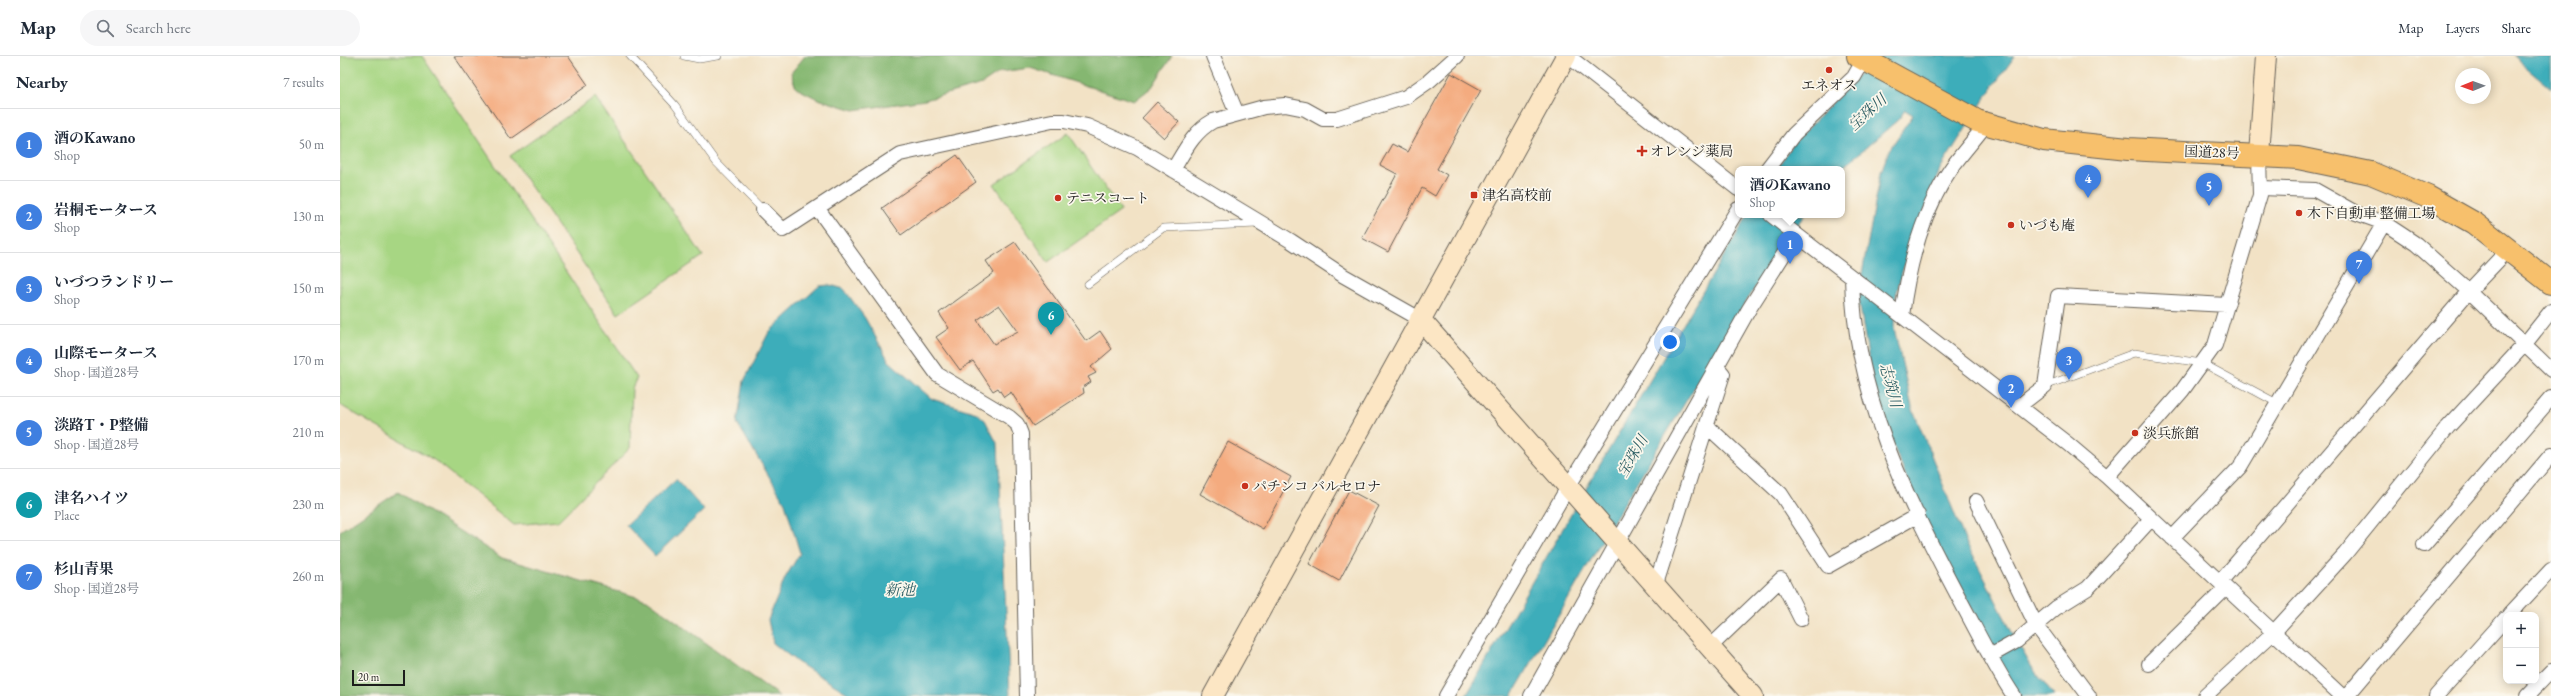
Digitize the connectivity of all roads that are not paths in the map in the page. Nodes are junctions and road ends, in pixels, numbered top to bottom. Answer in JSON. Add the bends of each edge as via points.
{"nodes":[{"id":1,"x":630,"y":56,"type":"edge"},
{"id":2,"x":684,"y":56,"type":"edge"},
{"id":3,"x":718,"y":56,"type":"edge"},
{"id":4,"x":1213,"y":56,"type":"edge"},
{"id":5,"x":1458,"y":56,"type":"edge"},
{"id":6,"x":1567,"y":56,"type":"edge"},
{"id":7,"x":2266,"y":56,"type":"edge"},
{"id":8,"x":1864,"y":58,"type":"edge"},
{"id":9,"x":1237,"y":114,"type":"junction"},
{"id":10,"x":1982,"y":123,"type":"junction"},
{"id":11,"x":2259,"y":154,"type":"junction"},
{"id":12,"x":1769,"y":166,"type":"edge"},
{"id":13,"x":1174,"y":170,"type":"junction"},
{"id":14,"x":1735,"y":187,"type":"edge"},
{"id":15,"x":2262,"y":188,"type":"junction"},
{"id":16,"x":818,"y":209,"type":"junction"},
{"id":17,"x":763,"y":210,"type":"joint"},
{"id":18,"x":1735,"y":214,"type":"edge"},
{"id":19,"x":1775,"y":218,"type":"edge"},
{"id":20,"x":2384,"y":222,"type":"junction"},
{"id":21,"x":1262,"y":224,"type":"junction"},
{"id":22,"x":1796,"y":236,"type":"junction"},
{"id":23,"x":2509,"y":249,"type":"junction"},
{"id":24,"x":1855,"y":280,"type":"junction"},
{"id":25,"x":2551,"y":283,"type":"edge"},
{"id":26,"x":1088,"y":284,"type":"dead end"},
{"id":27,"x":2469,"y":291,"type":"junction"},
{"id":28,"x":2227,"y":305,"type":"junction"},
{"id":29,"x":2551,"y":311,"type":"edge"},
{"id":30,"x":1900,"y":314,"type":"junction"},
{"id":31,"x":1420,"y":319,"type":"junction"},
{"id":32,"x":2524,"y":345,"type":"junction"},
{"id":33,"x":2202,"y":363,"type":"junction"},
{"id":34,"x":1717,"y":367,"type":"junction"},
{"id":35,"x":2551,"y":370,"type":"edge"},
{"id":36,"x":2045,"y":386,"type":"junction"},
{"id":37,"x":2551,"y":398,"type":"edge"},
{"id":38,"x":2277,"y":403,"type":"junction"},
{"id":39,"x":2019,"y":406,"type":"junction"},
{"id":40,"x":1707,"y":426,"type":"junction"},
{"id":41,"x":2551,"y":455,"type":"edge"},
{"id":42,"x":2107,"y":477,"type":"junction"},
{"id":43,"x":1569,"y":489,"type":"junction"},
{"id":44,"x":1976,"y":501,"type":"dead end"},
{"id":45,"x":1918,"y":515,"type":"junction"},
{"id":46,"x":2152,"y":519,"type":"junction"},
{"id":47,"x":2172,"y":538,"type":"junction"},
{"id":48,"x":1614,"y":539,"type":"junction"},
{"id":49,"x":2424,"y":545,"type":"dead end"},
{"id":50,"x":2551,"y":570,"type":"edge"},
{"id":51,"x":2223,"y":585,"type":"junction"},
{"id":52,"x":1656,"y":587,"type":"junction"},
{"id":53,"x":2512,"y":612,"type":"edge"},
{"id":54,"x":1800,"y":619,"type":"dead end"},
{"id":55,"x":2503,"y":621,"type":"edge"},
{"id":56,"x":2036,"y":625,"type":"junction"},
{"id":57,"x":2273,"y":634,"type":"junction"},
{"id":58,"x":1709,"y":648,"type":"junction"},
{"id":59,"x":1990,"y":656,"type":"junction"},
{"id":60,"x":2149,"y":664,"type":"dead end"},
{"id":61,"x":2551,"y":671,"type":"edge"},
{"id":62,"x":1027,"y":696,"type":"edge"},
{"id":63,"x":1213,"y":696,"type":"edge"},
{"id":64,"x":1446,"y":696,"type":"edge"},
{"id":65,"x":1531,"y":696,"type":"edge"},
{"id":66,"x":1753,"y":696,"type":"edge"},
{"id":67,"x":2014,"y":696,"type":"edge"},
{"id":68,"x":2089,"y":696,"type":"edge"},
{"id":69,"x":2205,"y":696,"type":"edge"},
{"id":70,"x":2342,"y":696,"type":"edge"},
{"id":71,"x":2347,"y":696,"type":"edge"},
{"id":72,"x":2436,"y":696,"type":"edge"},
{"id":73,"x":2527,"y":696,"type":"edge"}],
"edges":[{"from":1,"to":17,"type":"lane","via":[[675,105],[716,162]]},
{"from":2,"to":3,"type":"lane","via":[[699,59]]},
{"from":4,"to":9,"type":"street"},
{"from":5,"to":9,"type":"street","via":[[1406,97],[1337,119],[1323,119],[1305,109],[1286,104]]},
{"from":6,"to":14,"type":"street"},
{"from":6,"to":31,"type":"street"},
{"from":7,"to":11,"type":"street"},
{"from":8,"to":10,"type":"highway","name":"国道28号"},
{"from":8,"to":12,"type":"street","via":[[1854,77],[1794,134]]},
{"from":9,"to":13,"type":"street","via":[[1205,125],[1191,140]]},
{"from":10,"to":11,"type":"highway","name":"国道28号","via":[[2063,143]]},
{"from":10,"to":30,"type":"street","via":[[1945,177],[1925,220],[1906,280]]},
{"from":11,"to":15,"type":"street"},
{"from":11,"to":23,"type":"highway","name":"国道28号","via":[[2316,160],[2371,173],[2428,198],[2479,227]]},
{"from":13,"to":16,"type":"street","via":[[1137,148],[1087,126],[1075,122],[1052,121],[900,154]]},
{"from":13,"to":21,"type":"street"},
{"from":15,"to":20,"type":"street","via":[[2315,190],[2356,213]]},
{"from":15,"to":28,"type":"street"},
{"from":16,"to":17,"type":"street","via":[[783,230]]},
{"from":16,"to":62,"type":"street","via":[[938,374],[1009,416],[1017,424],[1021,434]]},
{"from":18,"to":43,"type":"street"},
{"from":19,"to":22,"type":"street"},
{"from":20,"to":27,"type":"street","via":[[2416,244]]},
{"from":20,"to":38,"type":"street"},
{"from":21,"to":26,"type":"lane","via":[[1163,228]]},
{"from":21,"to":31,"type":"street","via":[[1344,276]]},
{"from":22,"to":24,"type":"street"},
{"from":22,"to":34,"type":"street","via":[[1749,309]]},
{"from":23,"to":25,"type":"highway","name":"国道28号"},
{"from":23,"to":27,"type":"street"},
{"from":24,"to":30,"type":"street"},
{"from":24,"to":45,"type":"street","via":[[1859,347],[1867,389]]},
{"from":27,"to":32,"type":"street"},
{"from":27,"to":51,"type":"street"},
{"from":28,"to":33,"type":"street","via":[[2215,345]]},
{"from":28,"to":36,"type":"street","via":[[2058,296]]},
{"from":29,"to":32,"type":"street"},
{"from":30,"to":39,"type":"street"},
{"from":31,"to":43,"type":"street"},
{"from":31,"to":63,"type":"street"},
{"from":32,"to":35,"type":"street"},
{"from":32,"to":57,"type":"street","via":[[2448,427],[2345,554]]},
{"from":33,"to":36,"type":"lane","via":[[2134,353]]},
{"from":33,"to":38,"type":"lane"},
{"from":33,"to":42,"type":"street","via":[[2182,391]]},
{"from":34,"to":40,"type":"street","via":[[1723,374]]},
{"from":34,"to":48,"type":"street"},
{"from":36,"to":39,"type":"street"},
{"from":37,"to":49,"type":"street"},
{"from":38,"to":47,"type":"street","via":[[2240,467]]},
{"from":39,"to":42,"type":"street"},
{"from":40,"to":45,"type":"street","via":[[1782,494],[1828,566]]},
{"from":40,"to":52,"type":"street"},
{"from":41,"to":71,"type":"street"},
{"from":42,"to":46,"type":"street"},
{"from":43,"to":48,"type":"street"},
{"from":43,"to":64,"type":"street"},
{"from":44,"to":56,"type":"street"},
{"from":45,"to":59,"type":"street","via":[[1938,559]]},
{"from":46,"to":47,"type":"street"},
{"from":46,"to":56,"type":"street","via":[[2088,588],[2056,608]]},
{"from":47,"to":51,"type":"street"},
{"from":48,"to":52,"type":"street"},
{"from":48,"to":65,"type":"street"},
{"from":50,"to":53,"type":"street"},
{"from":51,"to":57,"type":"street"},
{"from":51,"to":60,"type":"street"},
{"from":52,"to":58,"type":"street"},
{"from":54,"to":58,"type":"street","via":[[1781,580]]},
{"from":55,"to":72,"type":"street"},
{"from":56,"to":59,"type":"street","via":[[2017,641]]},
{"from":56,"to":68,"type":"street"},
{"from":57,"to":69,"type":"street"},
{"from":57,"to":70,"type":"street"},
{"from":58,"to":66,"type":"street"},
{"from":59,"to":67,"type":"street"},
{"from":61,"to":73,"type":"street"}]}
